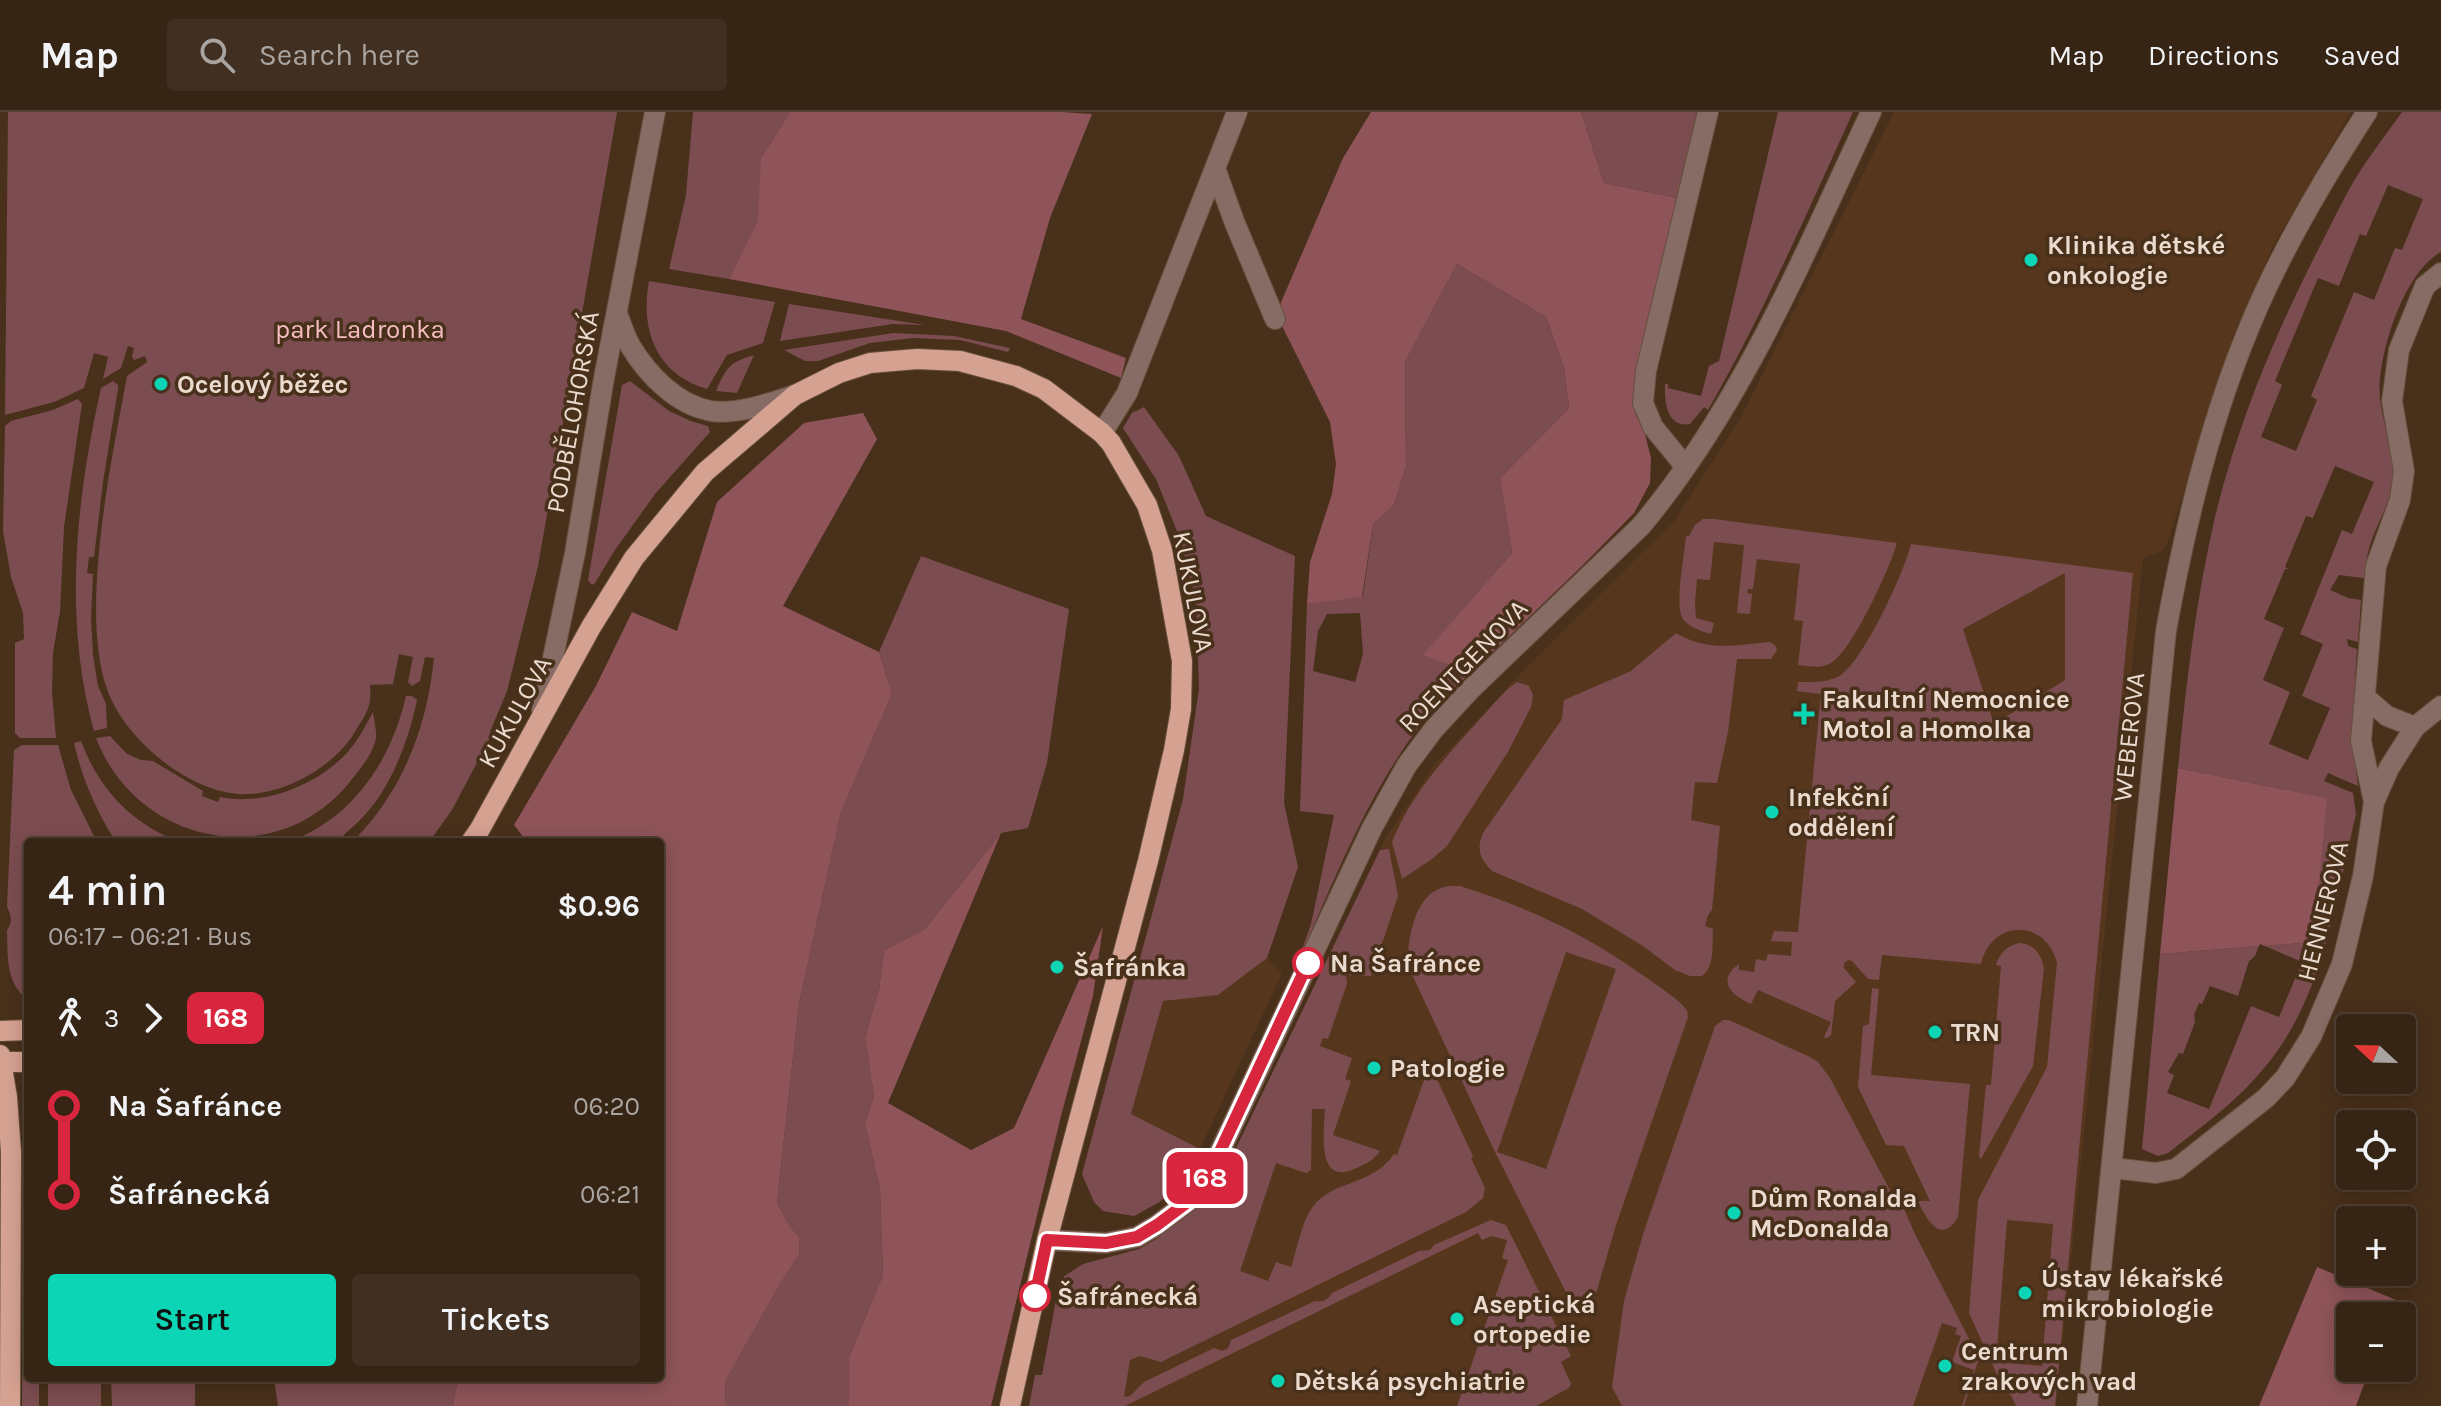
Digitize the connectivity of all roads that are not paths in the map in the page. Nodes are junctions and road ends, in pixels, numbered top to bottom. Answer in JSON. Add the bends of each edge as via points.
{"nodes":[{"id":1,"x":655,"y":112,"type":"edge"},
{"id":2,"x":1237,"y":112,"type":"edge"},
{"id":3,"x":1708,"y":112,"type":"edge"},
{"id":4,"x":1871,"y":112,"type":"edge"},
{"id":5,"x":2367,"y":112,"type":"edge"},
{"id":6,"x":1215,"y":168,"type":"junction"},
{"id":7,"x":2441,"y":273,"type":"edge"},
{"id":8,"x":617,"y":313,"type":"junction"},
{"id":9,"x":1275,"y":319,"type":"dead end"},
{"id":10,"x":795,"y":395,"type":"junction"},
{"id":11,"x":1102,"y":433,"type":"junction"},
{"id":12,"x":1685,"y":466,"type":"junction"},
{"id":13,"x":2365,"y":697,"type":"junction"},
{"id":14,"x":2441,"y":706,"type":"edge"},
{"id":15,"x":540,"y":721,"type":"junction"},
{"id":16,"x":2415,"y":727,"type":"junction"},
{"id":17,"x":2374,"y":802,"type":"junction"},
{"id":18,"x":473,"y":838,"type":"edge"},
{"id":19,"x":24,"y":1030,"type":"edge"},
{"id":20,"x":0,"y":1031,"type":"edge"},
{"id":21,"x":0,"y":1055,"type":"edge"},
{"id":22,"x":0,"y":1062,"type":"edge"},
{"id":23,"x":24,"y":1062,"type":"edge"},
{"id":24,"x":2113,"y":1168,"type":"junction"},
{"id":25,"x":1047,"y":1240,"type":"junction"},
{"id":26,"x":10,"y":1406,"type":"edge"},
{"id":27,"x":1010,"y":1406,"type":"edge"},
{"id":28,"x":2087,"y":1406,"type":"edge"}],
"edges":[{"from":1,"to":8,"type":"street","name":"PODBĚLOHORSKÁ"},
{"from":2,"to":6,"type":"street"},
{"from":3,"to":12,"type":"street","via":[[1646,371],[1643,403],[1653,427]]},
{"from":4,"to":12,"type":"street","name":"ROENTGENOVA","via":[[1755,353]]},
{"from":5,"to":24,"type":"street","name":"WEBEROVA","via":[[2326,174],[2257,309],[2222,398],[2187,526],[2166,631]]},
{"from":6,"to":9,"type":"street"},
{"from":6,"to":11,"type":"street","via":[[1127,393]]},
{"from":7,"to":13,"type":"street","via":[[2425,286],[2399,350],[2392,401],[2404,471],[2400,500],[2376,566]]},
{"from":8,"to":10,"type":"street","via":[[631,346],[679,400],[711,411],[753,408]]},
{"from":8,"to":15,"type":"street","name":"PODBĚLOHORSKÁ"},
{"from":10,"to":11,"type":"main road","name":"KUKULOVA","via":[[870,363],[960,361],[1044,389]]},
{"from":10,"to":15,"type":"main road","name":"KUKULOVA","via":[[705,472],[634,558]]},
{"from":11,"to":25,"type":"main road","name":"KUKULOVA","via":[[1147,505],[1162,550],[1182,661],[1181,709],[1136,910]]},
{"from":12,"to":25,"type":"street","name":"ROENTGENOVA","via":[[1641,526],[1471,689],[1407,765],[1193,1198],[1137,1237],[1106,1243]]},
{"from":13,"to":16,"type":"street","via":[[2387,716]]},
{"from":13,"to":17,"type":"street","via":[[2361,741]]},
{"from":14,"to":16,"type":"street","name":"HENNEROVA"},
{"from":15,"to":18,"type":"main road","name":"KUKULOVA"},
{"from":16,"to":17,"type":"street","name":"HENNEROVA"},
{"from":17,"to":24,"type":"street","name":"HENNEROVA","via":[[2342,964],[2311,1037],[2285,1078],[2176,1169],[2156,1173]]},
{"from":19,"to":20,"type":"main road"},
{"from":21,"to":22,"type":"main road"},
{"from":22,"to":23,"type":"main road"},
{"from":22,"to":26,"type":"main road","via":[[12,1179]]},
{"from":24,"to":28,"type":"street","name":"WEBEROVA"},
{"from":25,"to":27,"type":"main road","name":"KUKULOVA"}]}
